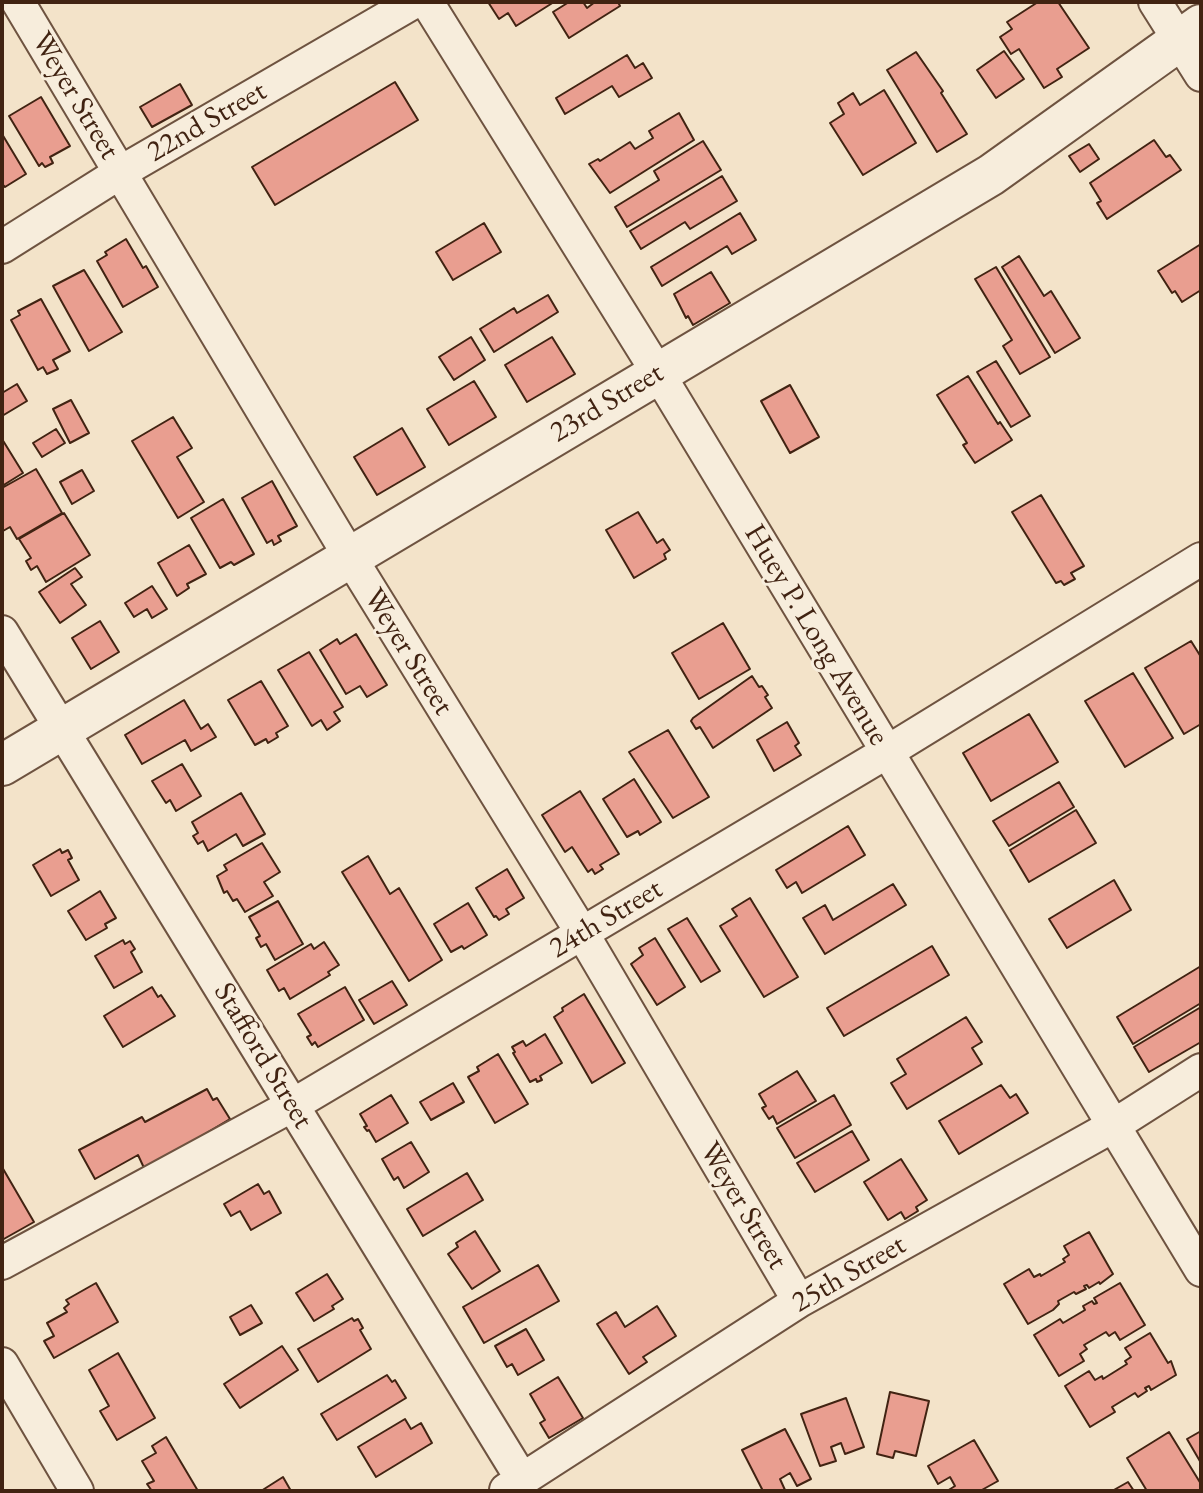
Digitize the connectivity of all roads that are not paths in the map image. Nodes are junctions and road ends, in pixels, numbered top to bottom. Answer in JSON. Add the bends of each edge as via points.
{"nodes":[{"id":1,"x":18,"y":2,"type":"edge"},
{"id":2,"x":414,"y":2,"type":"edge"},
{"id":3,"x":427,"y":2,"type":"edge"},
{"id":4,"x":1155,"y":2,"type":"edge"},
{"id":5,"x":1190,"y":33,"type":"edge"},
{"id":6,"x":1201,"y":75,"type":"edge"},
{"id":7,"x":121,"y":172,"type":"junction"},
{"id":8,"x":2,"y":247,"type":"edge"},
{"id":9,"x":658,"y":373,"type":"junction"},
{"id":10,"x":350,"y":557,"type":"junction"},
{"id":11,"x":1201,"y":559,"type":"edge"},
{"id":12,"x":2,"y":632,"type":"edge"},
{"id":13,"x":64,"y":730,"type":"junction"},
{"id":14,"x":887,"y":752,"type":"junction"},
{"id":15,"x":2,"y":765,"type":"edge"},
{"id":16,"x":582,"y":933,"type":"junction"},
{"id":17,"x":1201,"y":1070,"type":"edge"},
{"id":18,"x":293,"y":1105,"type":"junction"},
{"id":19,"x":1113,"y":1126,"type":"junction"},
{"id":20,"x":2,"y":1263,"type":"edge"},
{"id":21,"x":1201,"y":1270,"type":"edge"},
{"id":22,"x":799,"y":1301,"type":"junction"},
{"id":23,"x":2,"y":1364,"type":"edge"},
{"id":24,"x":514,"y":1486,"type":"edge"},
{"id":25,"x":77,"y":1491,"type":"edge"}],
"edges":[{"from":1,"to":7,"type":"street","name":"Weyer Street"},
{"from":2,"to":7,"type":"street","name":"22nd Street"},
{"from":3,"to":9,"type":"street","name":"Huey P. Long Avenue"},
{"from":4,"to":5,"type":"street"},
{"from":5,"to":6,"type":"street"},
{"from":5,"to":9,"type":"street","name":"23rd Street","via":[[991,175]]},
{"from":7,"to":8,"type":"street","name":"22nd Street"},
{"from":7,"to":10,"type":"street","name":"Weyer Street"},
{"from":9,"to":10,"type":"street","name":"23rd Street"},
{"from":9,"to":14,"type":"street","name":"Huey P. Long Avenue"},
{"from":10,"to":13,"type":"street","name":"23rd Street"},
{"from":10,"to":16,"type":"street","name":"Weyer Street"},
{"from":11,"to":14,"type":"street","name":"24th Street"},
{"from":12,"to":13,"type":"street","name":"Stafford Street"},
{"from":13,"to":15,"type":"street","name":"23rd Street"},
{"from":13,"to":18,"type":"street","name":"Stafford Street"},
{"from":14,"to":16,"type":"street","name":"24th Street"},
{"from":14,"to":19,"type":"street","name":"Huey P. Long Avenue"},
{"from":16,"to":18,"type":"street","name":"24th Street"},
{"from":16,"to":22,"type":"street","name":"Weyer Street"},
{"from":17,"to":19,"type":"street","name":"25th Street"},
{"from":18,"to":20,"type":"street","name":"24th Street"},
{"from":18,"to":24,"type":"street","name":"Stafford Street"},
{"from":19,"to":21,"type":"street","name":"Huey P. Long Avenue"},
{"from":19,"to":22,"type":"street","name":"25th Street"},
{"from":22,"to":24,"type":"street","name":"25th Street"},
{"from":23,"to":25,"type":"street"}]}
